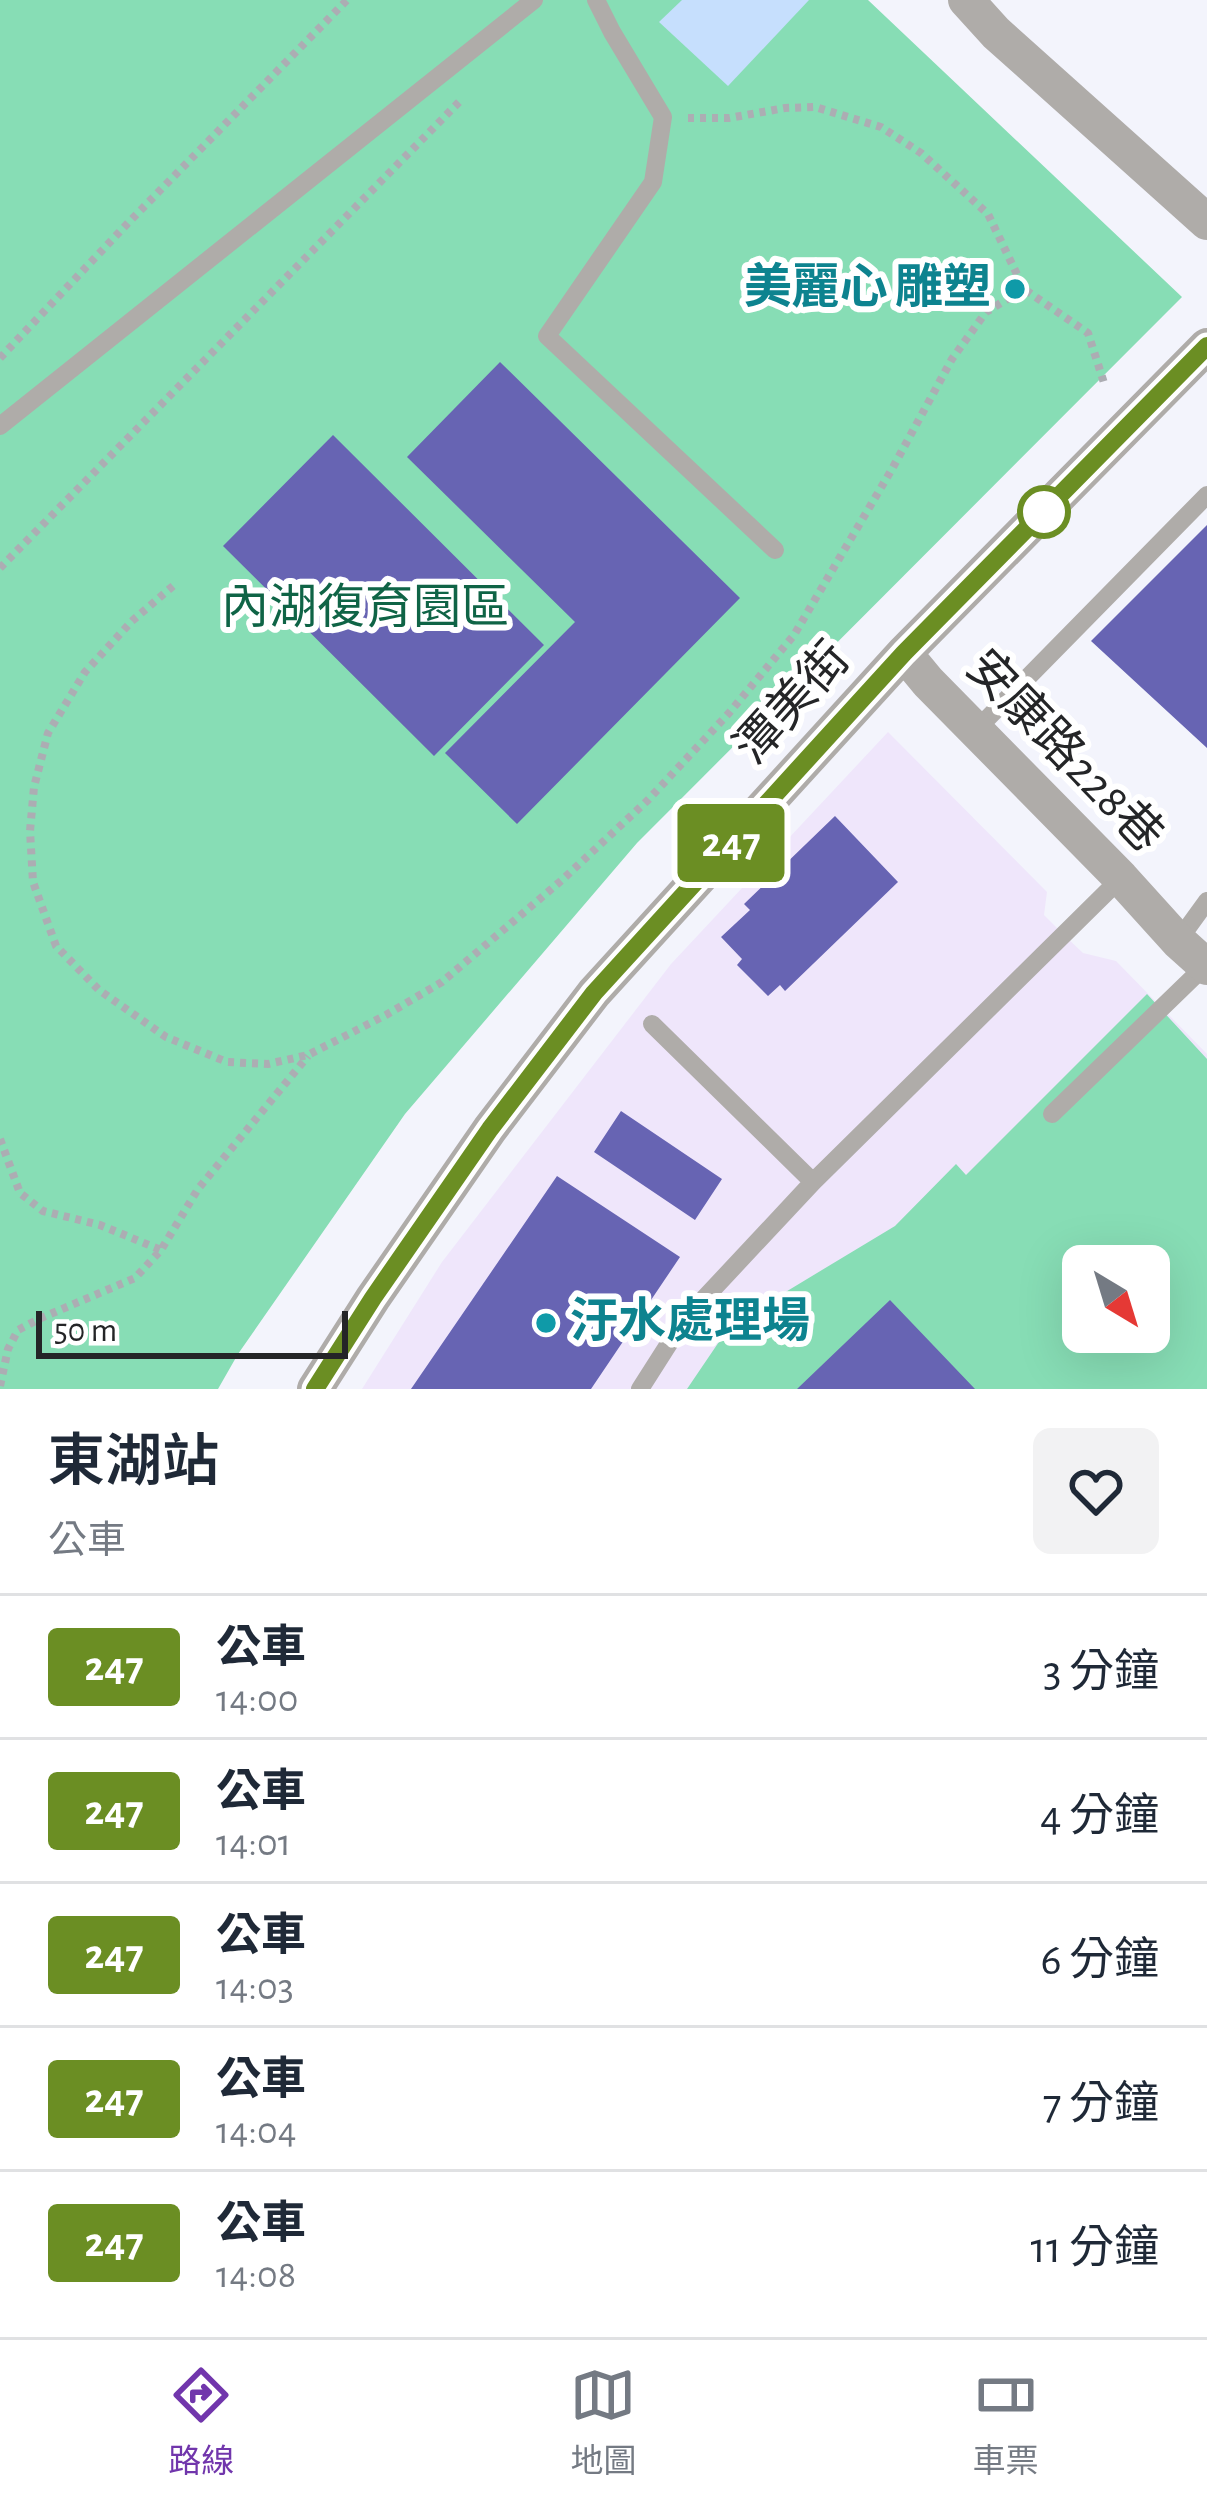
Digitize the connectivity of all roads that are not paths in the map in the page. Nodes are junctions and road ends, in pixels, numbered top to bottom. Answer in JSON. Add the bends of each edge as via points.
{"nodes":[{"id":1,"x":534,"y":0,"type":"edge"},
{"id":2,"x":596,"y":0,"type":"edge"},
{"id":3,"x":966,"y":0,"type":"edge"},
{"id":4,"x":1207,"y":222,"type":"edge"},
{"id":5,"x":1207,"y":346,"type":"edge"},
{"id":6,"x":0,"y":426,"type":"edge"},
{"id":7,"x":1207,"y":495,"type":"edge"},
{"id":8,"x":775,"y":550,"type":"dead end"},
{"id":9,"x":904,"y":653,"type":"junction"},
{"id":10,"x":976,"y":730,"type":"junction"},
{"id":11,"x":1121,"y":878,"type":"junction"},
{"id":12,"x":1207,"y":901,"type":"edge"},
{"id":13,"x":1178,"y":941,"type":"junction"},
{"id":14,"x":1206,"y":967,"type":"edge"},
{"id":15,"x":652,"y":1024,"type":"dead end"},
{"id":16,"x":1052,"y":1114,"type":"dead end"},
{"id":17,"x":812,"y":1182,"type":"junction"},
{"id":18,"x":315,"y":1389,"type":"edge"},
{"id":19,"x":640,"y":1389,"type":"edge"}],
"edges":[{"from":1,"to":6,"type":"lane"},
{"from":2,"to":8,"type":"lane","via":[[663,117],[653,182],[547,336]]},
{"from":3,"to":4,"type":"street"},
{"from":5,"to":9,"type":"street","name":"潭美街"},
{"from":7,"to":10,"type":"lane"},
{"from":9,"to":10,"type":"street","name":"安康路228巷"},
{"from":9,"to":18,"type":"street","name":"潭美街","via":[[594,993],[490,1129]]},
{"from":10,"to":11,"type":"street","name":"安康路228巷"},
{"from":11,"to":13,"type":"street","name":"安康路228巷"},
{"from":11,"to":17,"type":"lane"},
{"from":12,"to":13,"type":"lane"},
{"from":13,"to":14,"type":"street","name":"安康路228巷"},
{"from":14,"to":16,"type":"lane"},
{"from":15,"to":17,"type":"lane"},
{"from":17,"to":19,"type":"lane","via":[[684,1320]]}]}
